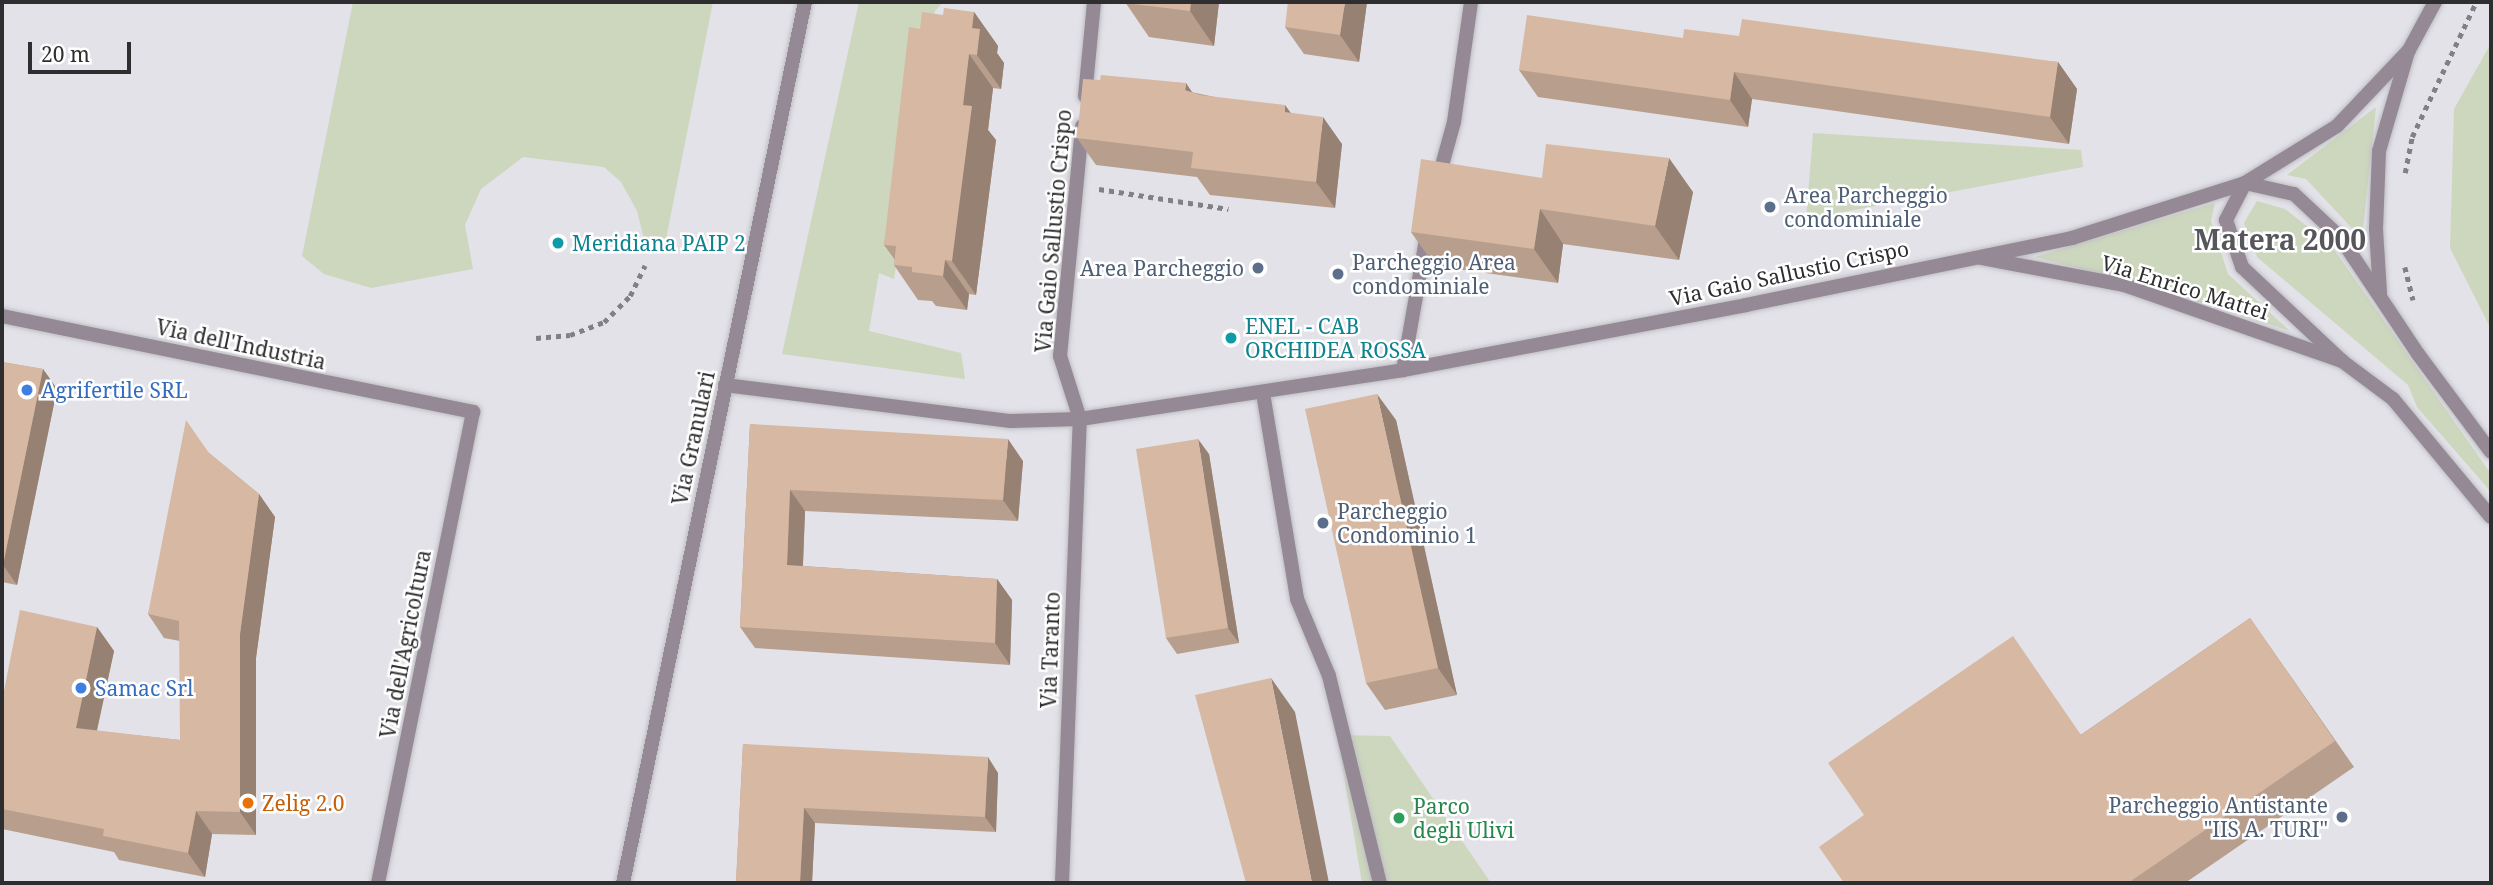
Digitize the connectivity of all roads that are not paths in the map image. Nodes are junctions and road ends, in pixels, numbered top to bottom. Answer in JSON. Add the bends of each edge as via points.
{"nodes":[{"id":1,"x":805,"y":2,"type":"edge"},
{"id":2,"x":1094,"y":2,"type":"edge"},
{"id":3,"x":1472,"y":2,"type":"edge"},
{"id":4,"x":2435,"y":2,"type":"edge"},
{"id":5,"x":2409,"y":50,"type":"junction"},
{"id":6,"x":2245,"y":183,"type":"junction"},
{"id":7,"x":1972,"y":256,"type":"junction"},
{"id":8,"x":2380,"y":295,"type":"junction"},
{"id":9,"x":2,"y":316,"type":"edge"},
{"id":10,"x":2342,"y":361,"type":"junction"},
{"id":11,"x":1402,"y":370,"type":"junction"},
{"id":12,"x":725,"y":385,"type":"junction"},
{"id":13,"x":1263,"y":393,"type":"junction"},
{"id":14,"x":473,"y":412,"type":"joint"},
{"id":15,"x":1080,"y":419,"type":"junction"},
{"id":16,"x":2491,"y":452,"type":"edge"},
{"id":17,"x":2491,"y":517,"type":"edge"},
{"id":18,"x":379,"y":883,"type":"edge"},
{"id":19,"x":623,"y":883,"type":"edge"},
{"id":20,"x":1062,"y":883,"type":"edge"},
{"id":21,"x":1380,"y":883,"type":"edge"}],
"edges":[{"from":1,"to":12,"type":"street","name":"Via Granulari"},
{"from":2,"to":15,"type":"street","name":"Via Gaio Sallustio Crispo","via":[[1060,356]]},
{"from":3,"to":11,"type":"street","via":[[1454,122],[1432,207]]},
{"from":4,"to":5,"type":"street","name":"Via Gaio Sallustio Crispo"},
{"from":5,"to":6,"type":"street","name":"Via Gaio Sallustio Crispo","via":[[2337,126]]},
{"from":5,"to":8,"type":"street","via":[[2379,151],[2376,229]]},
{"from":6,"to":7,"type":"street","name":"Via Gaio Sallustio Crispo","via":[[2072,238]]},
{"from":6,"to":8,"type":"street","via":[[2294,194],[2340,237]]},
{"from":6,"to":10,"type":"street","name":"Via Enrico Mattei","via":[[2226,220],[2242,267]]},
{"from":7,"to":10,"type":"street","name":"Via Enrico Mattei","via":[[2124,285]]},
{"from":7,"to":11,"type":"street","name":"Via Gaio Sallustio Crispo"},
{"from":8,"to":16,"type":"street"},
{"from":9,"to":14,"type":"street","name":"Via dell'Industria"},
{"from":10,"to":17,"type":"street","name":"Via Enrico Mattei","via":[[2393,399]]},
{"from":11,"to":13,"type":"street","name":"Via Gaio Sallustio Crispo"},
{"from":12,"to":15,"type":"street","name":"Via Gaio Sallustio Crispo","via":[[1011,421]]},
{"from":12,"to":19,"type":"street","name":"Via Granulari"},
{"from":13,"to":15,"type":"street","name":"Via Gaio Sallustio Crispo"},
{"from":13,"to":21,"type":"street","via":[[1297,599],[1329,676]]},
{"from":14,"to":18,"type":"street","name":"Via dell'Agricoltura"},
{"from":15,"to":20,"type":"street","name":"Via Taranto"}]}
